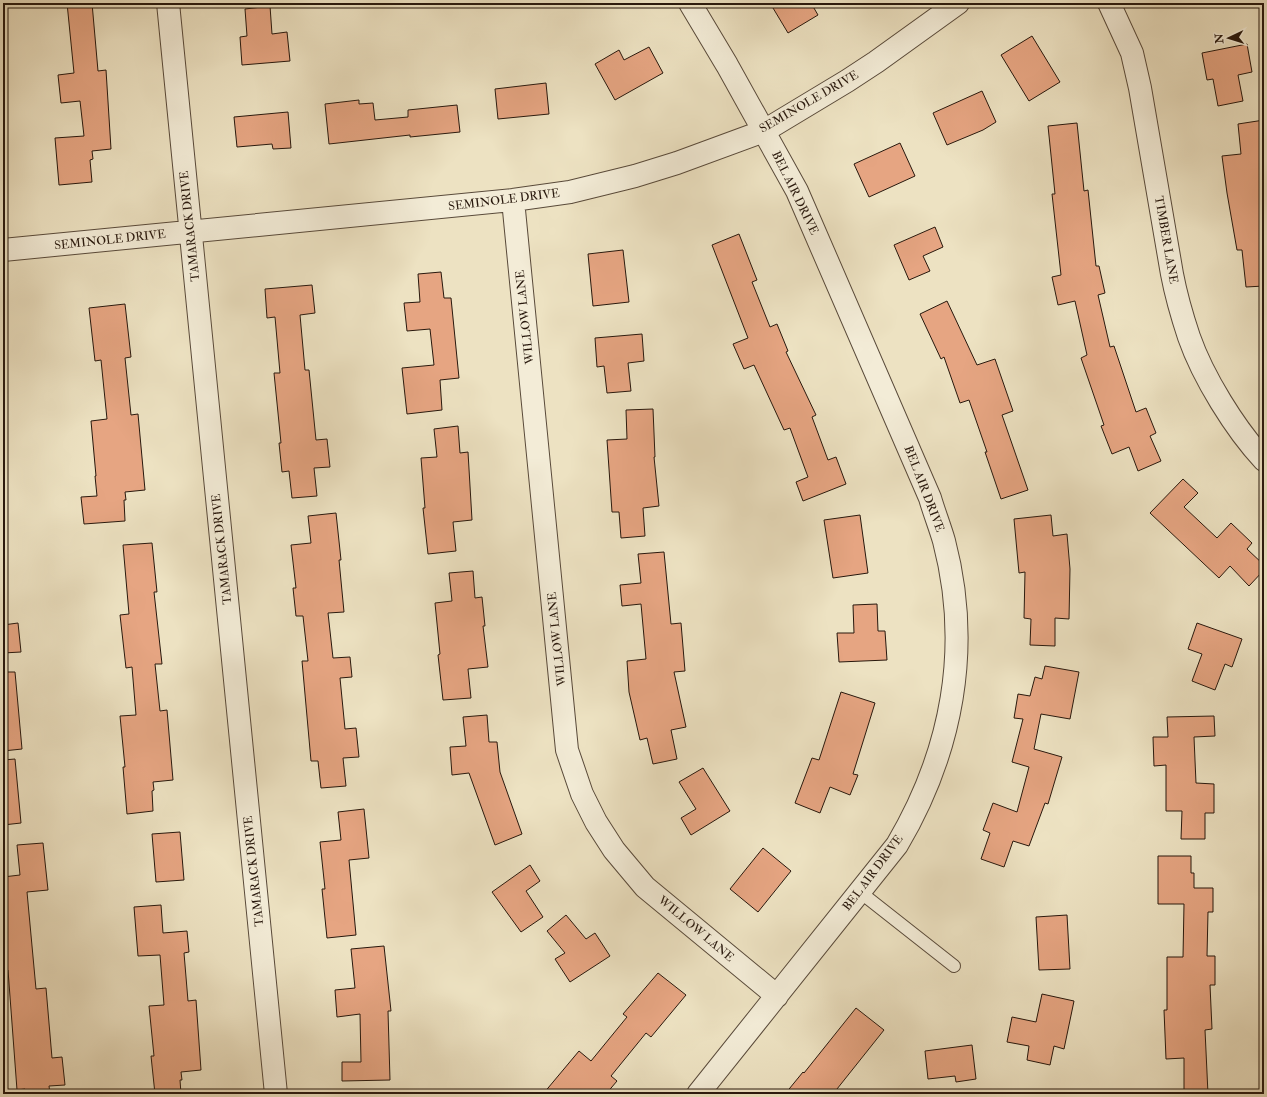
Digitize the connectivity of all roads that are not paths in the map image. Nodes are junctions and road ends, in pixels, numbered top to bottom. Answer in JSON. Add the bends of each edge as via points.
{"nodes":[{"id":1,"x":168,"y":3,"type":"edge"},
{"id":2,"x":690,"y":3,"type":"edge"},
{"id":3,"x":958,"y":3,"type":"edge"},
{"id":4,"x":1109,"y":3,"type":"edge"},
{"id":5,"x":764,"y":131,"type":"junction"},
{"id":6,"x":513,"y":200,"type":"junction"},
{"id":7,"x":191,"y":232,"type":"junction"},
{"id":8,"x":3,"y":250,"type":"edge"},
{"id":9,"x":1264,"y":460,"type":"edge"},
{"id":10,"x":860,"y":892,"type":"junction"},
{"id":11,"x":954,"y":966,"type":"dead end"},
{"id":12,"x":777,"y":996,"type":"junction"},
{"id":13,"x":276,"y":1094,"type":"edge"},
{"id":14,"x":698,"y":1094,"type":"edge"}],
"edges":[{"from":1,"to":7,"type":"street","name":"TAMARACK DRIVE"},
{"from":2,"to":5,"type":"street","name":"BEL AIR DRIVE"},
{"from":3,"to":5,"type":"street","name":"SEMINOLE DRIVE","via":[[853,78]]},
{"from":4,"to":9,"type":"street","name":"TIMBER LANE","via":[[1132,53],[1177,300],[1189,338],[1208,379],[1242,433]]},
{"from":5,"to":6,"type":"street","name":"SEMINOLE DRIVE","via":[[635,176],[570,192]]},
{"from":5,"to":10,"type":"street","name":"BEL AIR DRIVE","via":[[797,191],[930,498],[944,541],[953,586],[956,616],[953,690],[936,762],[923,797],[897,845]]},
{"from":6,"to":7,"type":"street","name":"SEMINOLE DRIVE"},
{"from":6,"to":12,"type":"street","name":"WILLOW LANE","via":[[567,750],[582,794],[596,822],[614,850],[645,887]]},
{"from":7,"to":8,"type":"street","name":"SEMINOLE DRIVE"},
{"from":7,"to":13,"type":"street","name":"TAMARACK DRIVE"},
{"from":10,"to":11,"type":"lane"},
{"from":10,"to":12,"type":"street","name":"BEL AIR DRIVE"},
{"from":12,"to":14,"type":"street","name":"BEL AIR DRIVE"}]}
